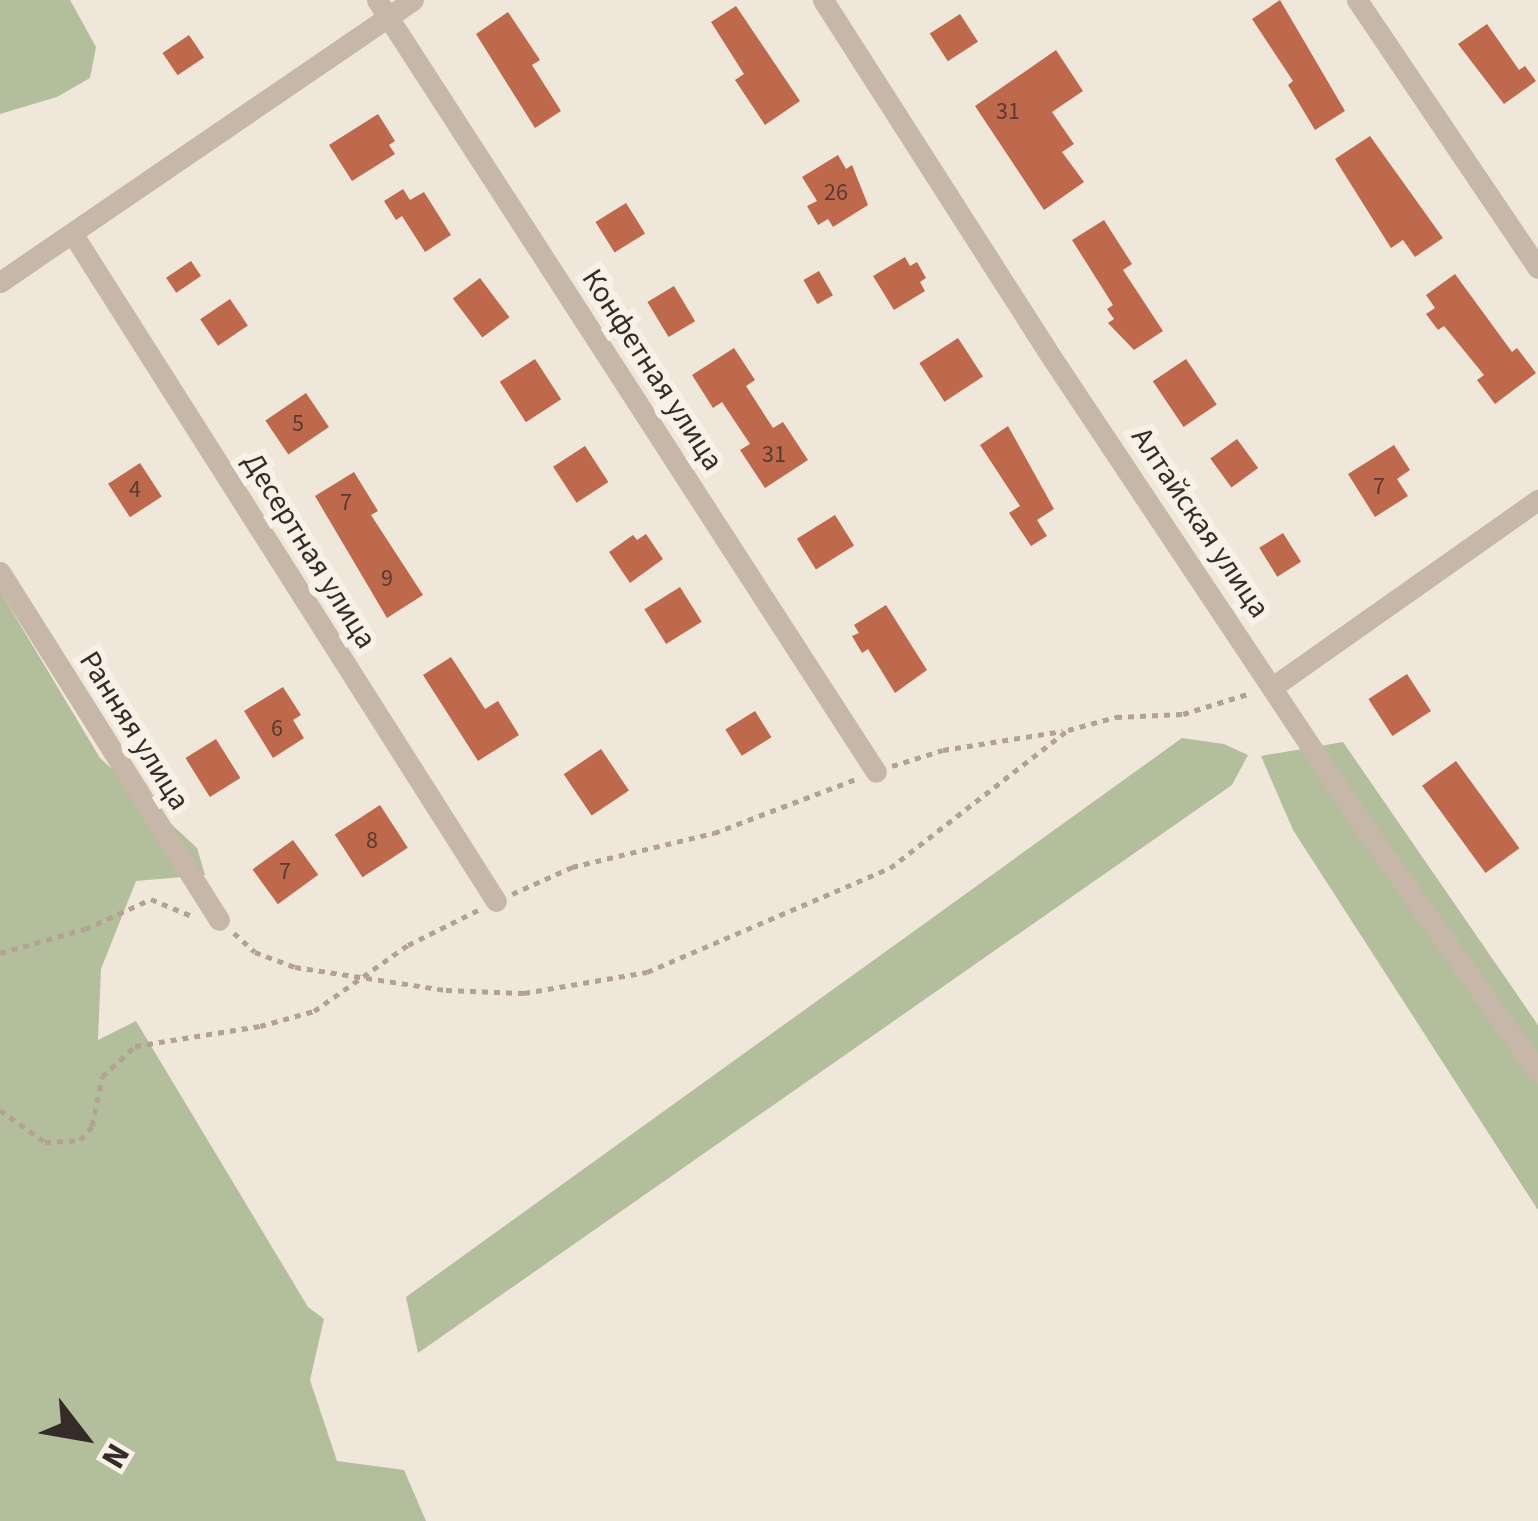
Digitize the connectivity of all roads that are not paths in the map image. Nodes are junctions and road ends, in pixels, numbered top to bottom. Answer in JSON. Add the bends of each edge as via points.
{"nodes":[{"id":1,"x":413,"y":0,"type":"edge"},
{"id":2,"x":824,"y":0,"type":"edge"},
{"id":3,"x":1357,"y":0,"type":"edge"},
{"id":4,"x":383,"y":9,"type":"edge"},
{"id":5,"x":72,"y":233,"type":"junction"},
{"id":6,"x":1538,"y":268,"type":"edge"},
{"id":7,"x":0,"y":282,"type":"edge"},
{"id":8,"x":1538,"y":500,"type":"edge"},
{"id":9,"x":0,"y":572,"type":"edge"},
{"id":10,"x":1274,"y":686,"type":"junction"},
{"id":11,"x":876,"y":772,"type":"road end"},
{"id":12,"x":496,"y":901,"type":"road end"},
{"id":13,"x":219,"y":920,"type":"road end"},
{"id":14,"x":1538,"y":1072,"type":"edge"}],
"edges":[{"from":1,"to":4,"type":"street"},
{"from":2,"to":10,"type":"street","name":"Алтайская улица"},
{"from":3,"to":6,"type":"street"},
{"from":4,"to":5,"type":"street"},
{"from":4,"to":11,"type":"street","name":"Конфетная улица"},
{"from":5,"to":7,"type":"street"},
{"from":5,"to":12,"type":"street","name":"Десертная улица"},
{"from":8,"to":10,"type":"street"},
{"from":9,"to":13,"type":"street","name":"Ранняя улица"},
{"from":10,"to":14,"type":"street","name":"Алтайская улица"}]}
